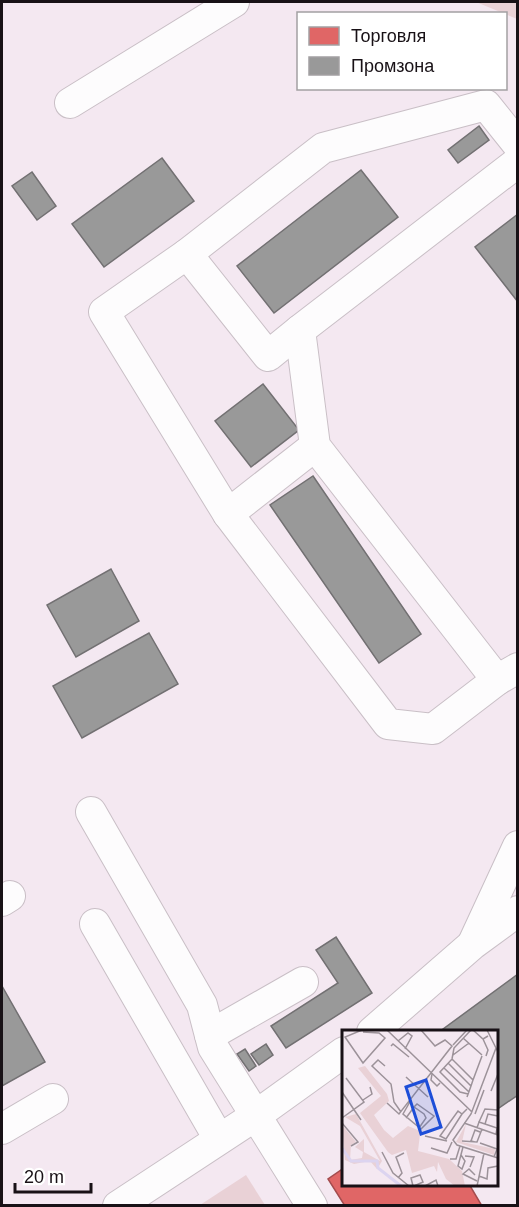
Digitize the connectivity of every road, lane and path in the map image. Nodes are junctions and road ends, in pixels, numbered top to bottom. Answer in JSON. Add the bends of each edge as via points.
{"nodes":[{"id":1,"x":234,"y":2,"type":"edge"},
{"id":2,"x":70,"y":103,"type":"dead end"},
{"id":3,"x":518,"y":144,"type":"edge"},
{"id":4,"x":518,"y":162,"type":"edge"},
{"id":5,"x":187,"y":254,"type":"junction"},
{"id":6,"x":300,"y":330,"type":"junction"},
{"id":7,"x":315,"y":446,"type":"junction"},
{"id":8,"x":228,"y":514,"type":"junction"},
{"id":9,"x":507,"y":674,"type":"edge"},
{"id":10,"x":91,"y":812,"type":"dead end"},
{"id":11,"x":518,"y":846,"type":"edge"},
{"id":12,"x":518,"y":911,"type":"edge"},
{"id":13,"x":95,"y":924,"type":"dead end"},
{"id":14,"x":473,"y":944,"type":"junction"},
{"id":15,"x":303,"y":982,"type":"dead end"},
{"id":16,"x":374,"y":1030,"type":"edge"},
{"id":17,"x":210,"y":1035,"type":"junction"},
{"id":18,"x":342,"y":1053,"type":"edge"},
{"id":19,"x":53,"y":1099,"type":"dead end"},
{"id":20,"x":255,"y":1116,"type":"junction"},
{"id":21,"x":2,"y":1128,"type":"edge"},
{"id":22,"x":219,"y":1139,"type":"junction"},
{"id":23,"x":118,"y":1206,"type":"edge"},
{"id":24,"x":312,"y":1206,"type":"edge"}],
"edges":[{"from":1,"to":2,"type":"lane"},
{"from":3,"to":5,"type":"lane","via":[[486,105],[323,148]]},
{"from":4,"to":6,"type":"lane"},
{"from":5,"to":6,"type":"lane","via":[[268,356]]},
{"from":5,"to":8,"type":"lane","via":[[104,312]]},
{"from":6,"to":7,"type":"lane"},
{"from":7,"to":8,"type":"lane"},
{"from":7,"to":9,"type":"lane"},
{"from":8,"to":9,"type":"lane","via":[[388,724],[433,729]]},
{"from":10,"to":17,"type":"lane","via":[[202,1005]]},
{"from":11,"to":14,"type":"lane"},
{"from":12,"to":14,"type":"lane"},
{"from":13,"to":22,"type":"lane"},
{"from":14,"to":16,"type":"lane"},
{"from":15,"to":17,"type":"lane"},
{"from":17,"to":20,"type":"lane","via":[[213,1047]]},
{"from":18,"to":20,"type":"lane"},
{"from":19,"to":21,"type":"lane"},
{"from":20,"to":22,"type":"lane"},
{"from":20,"to":24,"type":"lane"},
{"from":22,"to":23,"type":"lane"}]}
